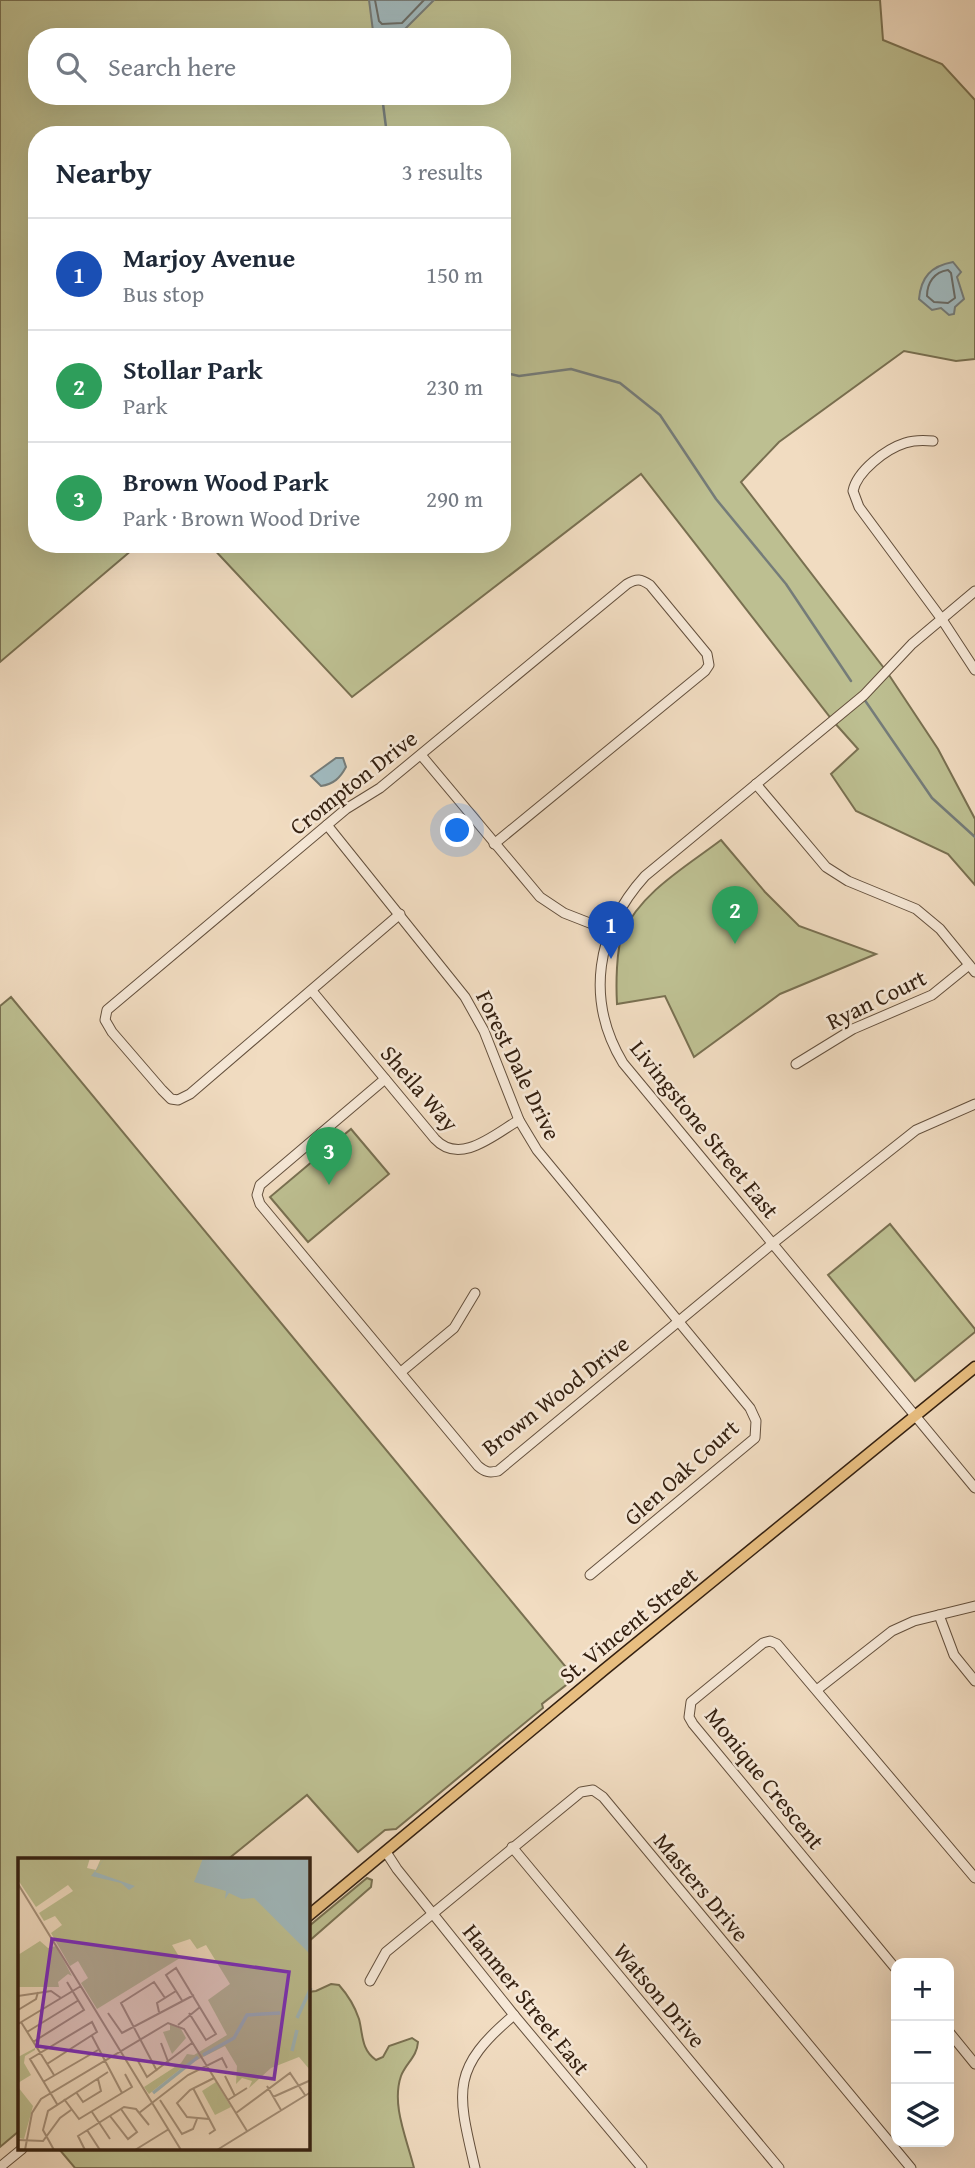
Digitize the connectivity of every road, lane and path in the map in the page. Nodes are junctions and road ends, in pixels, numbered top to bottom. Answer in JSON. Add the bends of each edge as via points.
{"nodes":[{"id":1,"x":933,"y":441,"type":"dead end"},
{"id":2,"x":975,"y":592,"type":"edge"},
{"id":3,"x":941,"y":618,"type":"junction"},
{"id":4,"x":975,"y":670,"type":"edge"},
{"id":5,"x":421,"y":755,"type":"junction"},
{"id":6,"x":756,"y":784,"type":"junction"},
{"id":7,"x":327,"y":825,"type":"junction"},
{"id":8,"x":494,"y":844,"type":"junction"},
{"id":9,"x":400,"y":914,"type":"junction"},
{"id":10,"x":610,"y":931,"type":"junction"},
{"id":11,"x":972,"y":968,"type":"edge"},
{"id":12,"x":312,"y":990,"type":"junction"},
{"id":13,"x":796,"y":1064,"type":"dead end"},
{"id":14,"x":385,"y":1079,"type":"junction"},
{"id":15,"x":975,"y":1104,"type":"edge"},
{"id":16,"x":519,"y":1120,"type":"junction"},
{"id":17,"x":772,"y":1244,"type":"junction"},
{"id":18,"x":475,"y":1293,"type":"dead end"},
{"id":19,"x":677,"y":1322,"type":"junction"},
{"id":20,"x":975,"y":1367,"type":"edge"},
{"id":21,"x":401,"y":1371,"type":"junction"},
{"id":22,"x":916,"y":1416,"type":"junction"},
{"id":23,"x":975,"y":1488,"type":"edge"},
{"id":24,"x":590,"y":1575,"type":"dead end"},
{"id":25,"x":975,"y":1606,"type":"edge"},
{"id":26,"x":939,"y":1615,"type":"junction"},
{"id":27,"x":975,"y":1681,"type":"edge"},
{"id":28,"x":818,"y":1689,"type":"junction"},
{"id":29,"x":512,"y":1847,"type":"junction"},
{"id":30,"x":386,"y":1852,"type":"junction"},
{"id":31,"x":975,"y":1878,"type":"edge"},
{"id":32,"x":432,"y":1913,"type":"junction"},
{"id":33,"x":310,"y":1914,"type":"edge"},
{"id":34,"x":891,"y":1963,"type":"edge"},
{"id":35,"x":370,"y":1981,"type":"dead end"},
{"id":36,"x":514,"y":2015,"type":"junction"},
{"id":37,"x":954,"y":2038,"type":"edge"},
{"id":38,"x":975,"y":2064,"type":"edge"},
{"id":39,"x":21,"y":2150,"type":"edge"},
{"id":40,"x":0,"y":2166,"type":"edge"},
{"id":41,"x":475,"y":2168,"type":"edge"},
{"id":42,"x":642,"y":2168,"type":"edge"},
{"id":43,"x":779,"y":2168,"type":"edge"},
{"id":44,"x":911,"y":2168,"type":"edge"}],
"edges":[{"from":1,"to":3,"type":"street","via":[[908,442],[890,451],[860,476],[853,491],[859,507]]},
{"from":2,"to":3,"type":"street","name":"Livingstone Street East"},
{"from":3,"to":4,"type":"street"},
{"from":3,"to":6,"type":"street","name":"Livingstone Street East","via":[[864,695]]},
{"from":5,"to":7,"type":"street","name":"Crompton Drive"},
{"from":5,"to":8,"type":"street"},
{"from":5,"to":8,"type":"street","name":"Crompton Drive","via":[[634,580],[650,585],[702,648],[710,659],[705,671]]},
{"from":6,"to":10,"type":"street","name":"Livingstone Street East","via":[[645,876],[624,902]]},
{"from":6,"to":11,"type":"street","via":[[826,867],[916,909],[940,929]]},
{"from":7,"to":9,"type":"street","name":"Forest Dale Drive"},
{"from":7,"to":12,"type":"street","name":"Crompton Drive","via":[[107,1010],[105,1020],[162,1090],[178,1100]]},
{"from":8,"to":10,"type":"street","via":[[552,907]]},
{"from":9,"to":12,"type":"street","name":"Crompton Drive"},
{"from":9,"to":16,"type":"street","name":"Forest Dale Drive","via":[[455,982],[484,1031]]},
{"from":10,"to":17,"type":"street","name":"Livingstone Street East","via":[[600,968],[600,996],[615,1049]]},
{"from":11,"to":13,"type":"street","name":"Ryan Court","via":[[932,995],[853,1029]]},
{"from":12,"to":14,"type":"street","name":"Sheila Way"},
{"from":14,"to":16,"type":"street","name":"Sheila Way","via":[[446,1149],[464,1151]]},
{"from":14,"to":21,"type":"street","name":"Brown Wood Drive","via":[[260,1185],[257,1195]]},
{"from":15,"to":17,"type":"street","name":"Brown Wood Drive","via":[[916,1130]]},
{"from":16,"to":19,"type":"street","name":"Forest Dale Drive","via":[[549,1167]]},
{"from":17,"to":19,"type":"street","name":"Brown Wood Drive"},
{"from":17,"to":22,"type":"street","name":"Livingstone Street East"},
{"from":18,"to":21,"type":"street","via":[[454,1328]]},
{"from":19,"to":21,"type":"street","name":"Brown Wood Drive","via":[[491,1473],[478,1466]]},
{"from":19,"to":24,"type":"street","name":"Glen Oak Court","via":[[750,1408],[756,1421],[755,1438]]},
{"from":20,"to":22,"type":"main road","name":"St. Vincent Street"},
{"from":22,"to":23,"type":"street","name":"Livingstone Street East"},
{"from":22,"to":30,"type":"main road","name":"St. Vincent Street"},
{"from":25,"to":26,"type":"street"},
{"from":26,"to":27,"type":"street","via":[[954,1655]]},
{"from":26,"to":28,"type":"street","via":[[892,1630]]},
{"from":28,"to":31,"type":"street","name":"Monique Crescent"},
{"from":28,"to":34,"type":"street","name":"Monique Crescent","via":[[784,1650],[770,1641],[696,1698],[688,1709],[689,1717]]},
{"from":29,"to":32,"type":"street","name":"Masters Drive"},
{"from":29,"to":43,"type":"street","name":"Watson Drive"},
{"from":29,"to":44,"type":"street","name":"Masters Drive","via":[[580,1792],[598,1793]]},
{"from":30,"to":32,"type":"street","name":"Hanmer Street East"},
{"from":30,"to":33,"type":"main road","name":"St. Vincent Street"},
{"from":32,"to":35,"type":"street","name":"Masters Drive","via":[[386,1952]]},
{"from":32,"to":36,"type":"street","name":"Hanmer Street East"},
{"from":36,"to":41,"type":"street","via":[[484,2041],[466,2074],[463,2116]]},
{"from":36,"to":42,"type":"street","name":"Hanmer Street East"},
{"from":37,"to":38,"type":"street"},
{"from":39,"to":40,"type":"street"}]}
